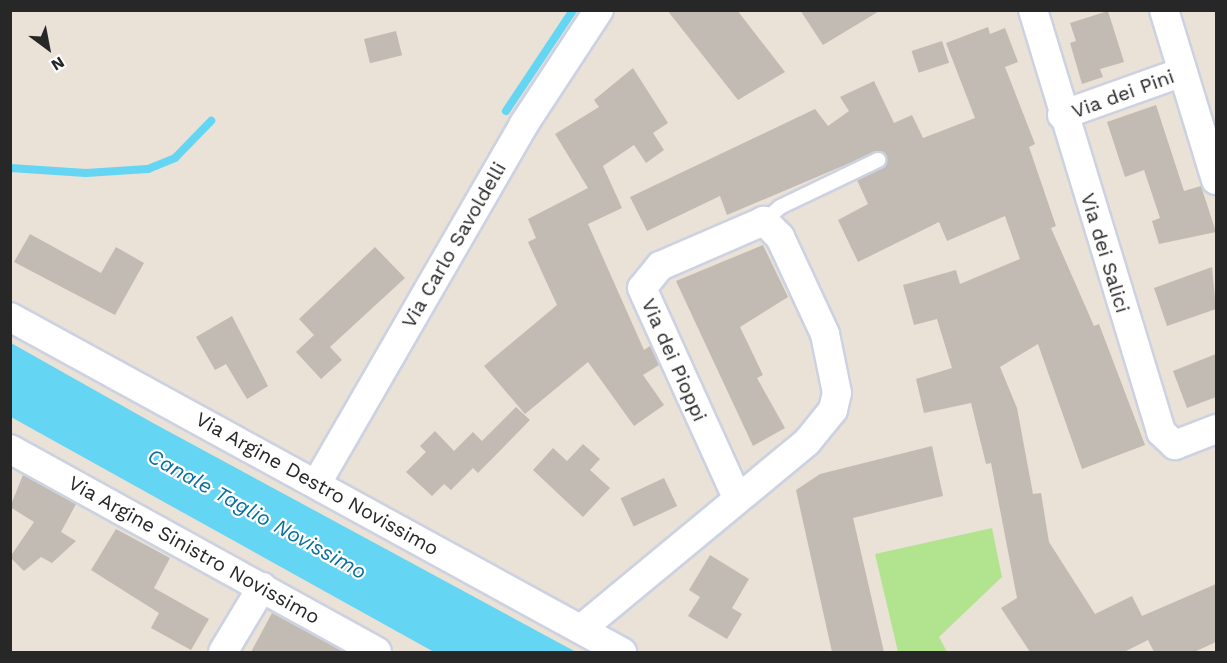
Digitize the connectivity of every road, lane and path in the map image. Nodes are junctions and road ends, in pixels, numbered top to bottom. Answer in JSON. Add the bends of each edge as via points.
{"nodes":[{"id":1,"x":599,"y":10,"type":"edge"},
{"id":2,"x":1033,"y":10,"type":"edge"},
{"id":3,"x":1164,"y":10,"type":"edge"},
{"id":4,"x":1183,"y":72,"type":"junction"},
{"id":5,"x":1062,"y":116,"type":"junction"},
{"id":6,"x":878,"y":160,"type":"dead end"},
{"id":7,"x":1216,"y":180,"type":"edge"},
{"id":8,"x":764,"y":221,"type":"junction"},
{"id":9,"x":10,"y":317,"type":"edge"},
{"id":10,"x":1216,"y":429,"type":"edge"},
{"id":11,"x":10,"y":449,"type":"edge"},
{"id":12,"x":317,"y":483,"type":"junction"},
{"id":13,"x":736,"y":497,"type":"junction"},
{"id":14,"x":262,"y":587,"type":"junction"},
{"id":15,"x":581,"y":629,"type":"junction"},
{"id":16,"x":223,"y":652,"type":"edge"},
{"id":17,"x":377,"y":652,"type":"edge"},
{"id":18,"x":622,"y":652,"type":"edge"}],
"edges":[{"from":1,"to":12,"type":"street","name":"Via Carlo Savoldelli","via":[[524,124]]},
{"from":2,"to":5,"type":"street","name":"Via dei Salici"},
{"from":3,"to":4,"type":"street","name":"Via dei Pini"},
{"from":4,"to":5,"type":"street","name":"Via dei Pini"},
{"from":4,"to":7,"type":"street","name":"Via dei Pini"},
{"from":5,"to":10,"type":"street","name":"Via dei Salici","via":[[1165,441],[1176,445]]},
{"from":6,"to":8,"type":"lane","name":"Via dei Pioppi","via":[[780,207]]},
{"from":8,"to":13,"type":"street","via":[[780,237],[825,334],[837,393],[833,410],[807,442]]},
{"from":8,"to":13,"type":"street","name":"Via dei Pioppi","via":[[660,266],[642,288]]},
{"from":9,"to":12,"type":"street","name":"Via Argine Destro Novissimo"},
{"from":11,"to":14,"type":"street","name":"Via Argine Sinistro Novissimo"},
{"from":12,"to":15,"type":"street","name":"Via Argine Destro Novissimo"},
{"from":13,"to":15,"type":"street"},
{"from":14,"to":16,"type":"street"},
{"from":14,"to":17,"type":"street","name":"Via Argine Sinistro Novissimo"},
{"from":15,"to":18,"type":"street","name":"Via Argine Destro Novissimo"}]}
